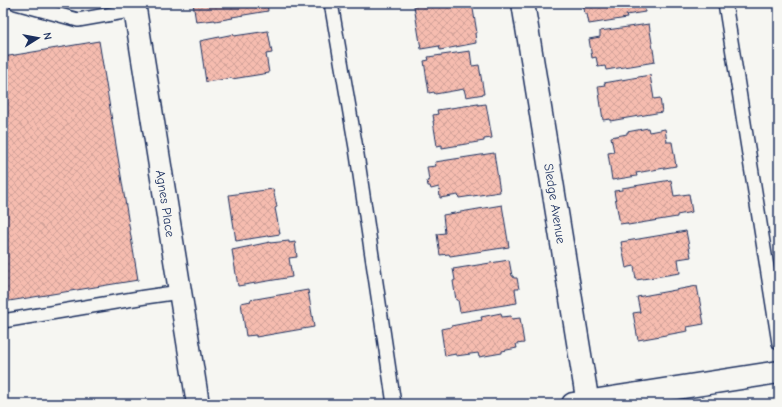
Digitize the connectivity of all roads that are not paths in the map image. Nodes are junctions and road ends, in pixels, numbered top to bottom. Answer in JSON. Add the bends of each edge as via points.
{"nodes":[{"id":1,"x":16,"y":3,"type":"edge"},
{"id":2,"x":331,"y":3,"type":"edge"},
{"id":3,"x":523,"y":3,"type":"edge"},
{"id":4,"x":725,"y":3,"type":"edge"},
{"id":5,"x":135,"y":6,"type":"edge"},
{"id":6,"x":180,"y":292,"type":"junction"},
{"id":7,"x":3,"y":321,"type":"edge"},
{"id":8,"x":779,"y":343,"type":"edge"},
{"id":9,"x":779,"y":372,"type":"edge"},
{"id":10,"x":583,"y":403,"type":"edge"},
{"id":11,"x":198,"y":404,"type":"edge"},
{"id":12,"x":394,"y":404,"type":"edge"}],
"edges":[{"from":1,"to":5,"type":"lane","via":[[78,20]]},
{"from":2,"to":12,"type":"lane","via":[[356,148]]},
{"from":3,"to":10,"type":"street","name":"Sledge Avenue"},
{"from":4,"to":8,"type":"lane"},
{"from":5,"to":6,"type":"street","name":"Agnes Place"},
{"from":6,"to":7,"type":"lane"},
{"from":6,"to":11,"type":"street","name":"Agnes Place"},
{"from":9,"to":10,"type":"street"}]}
